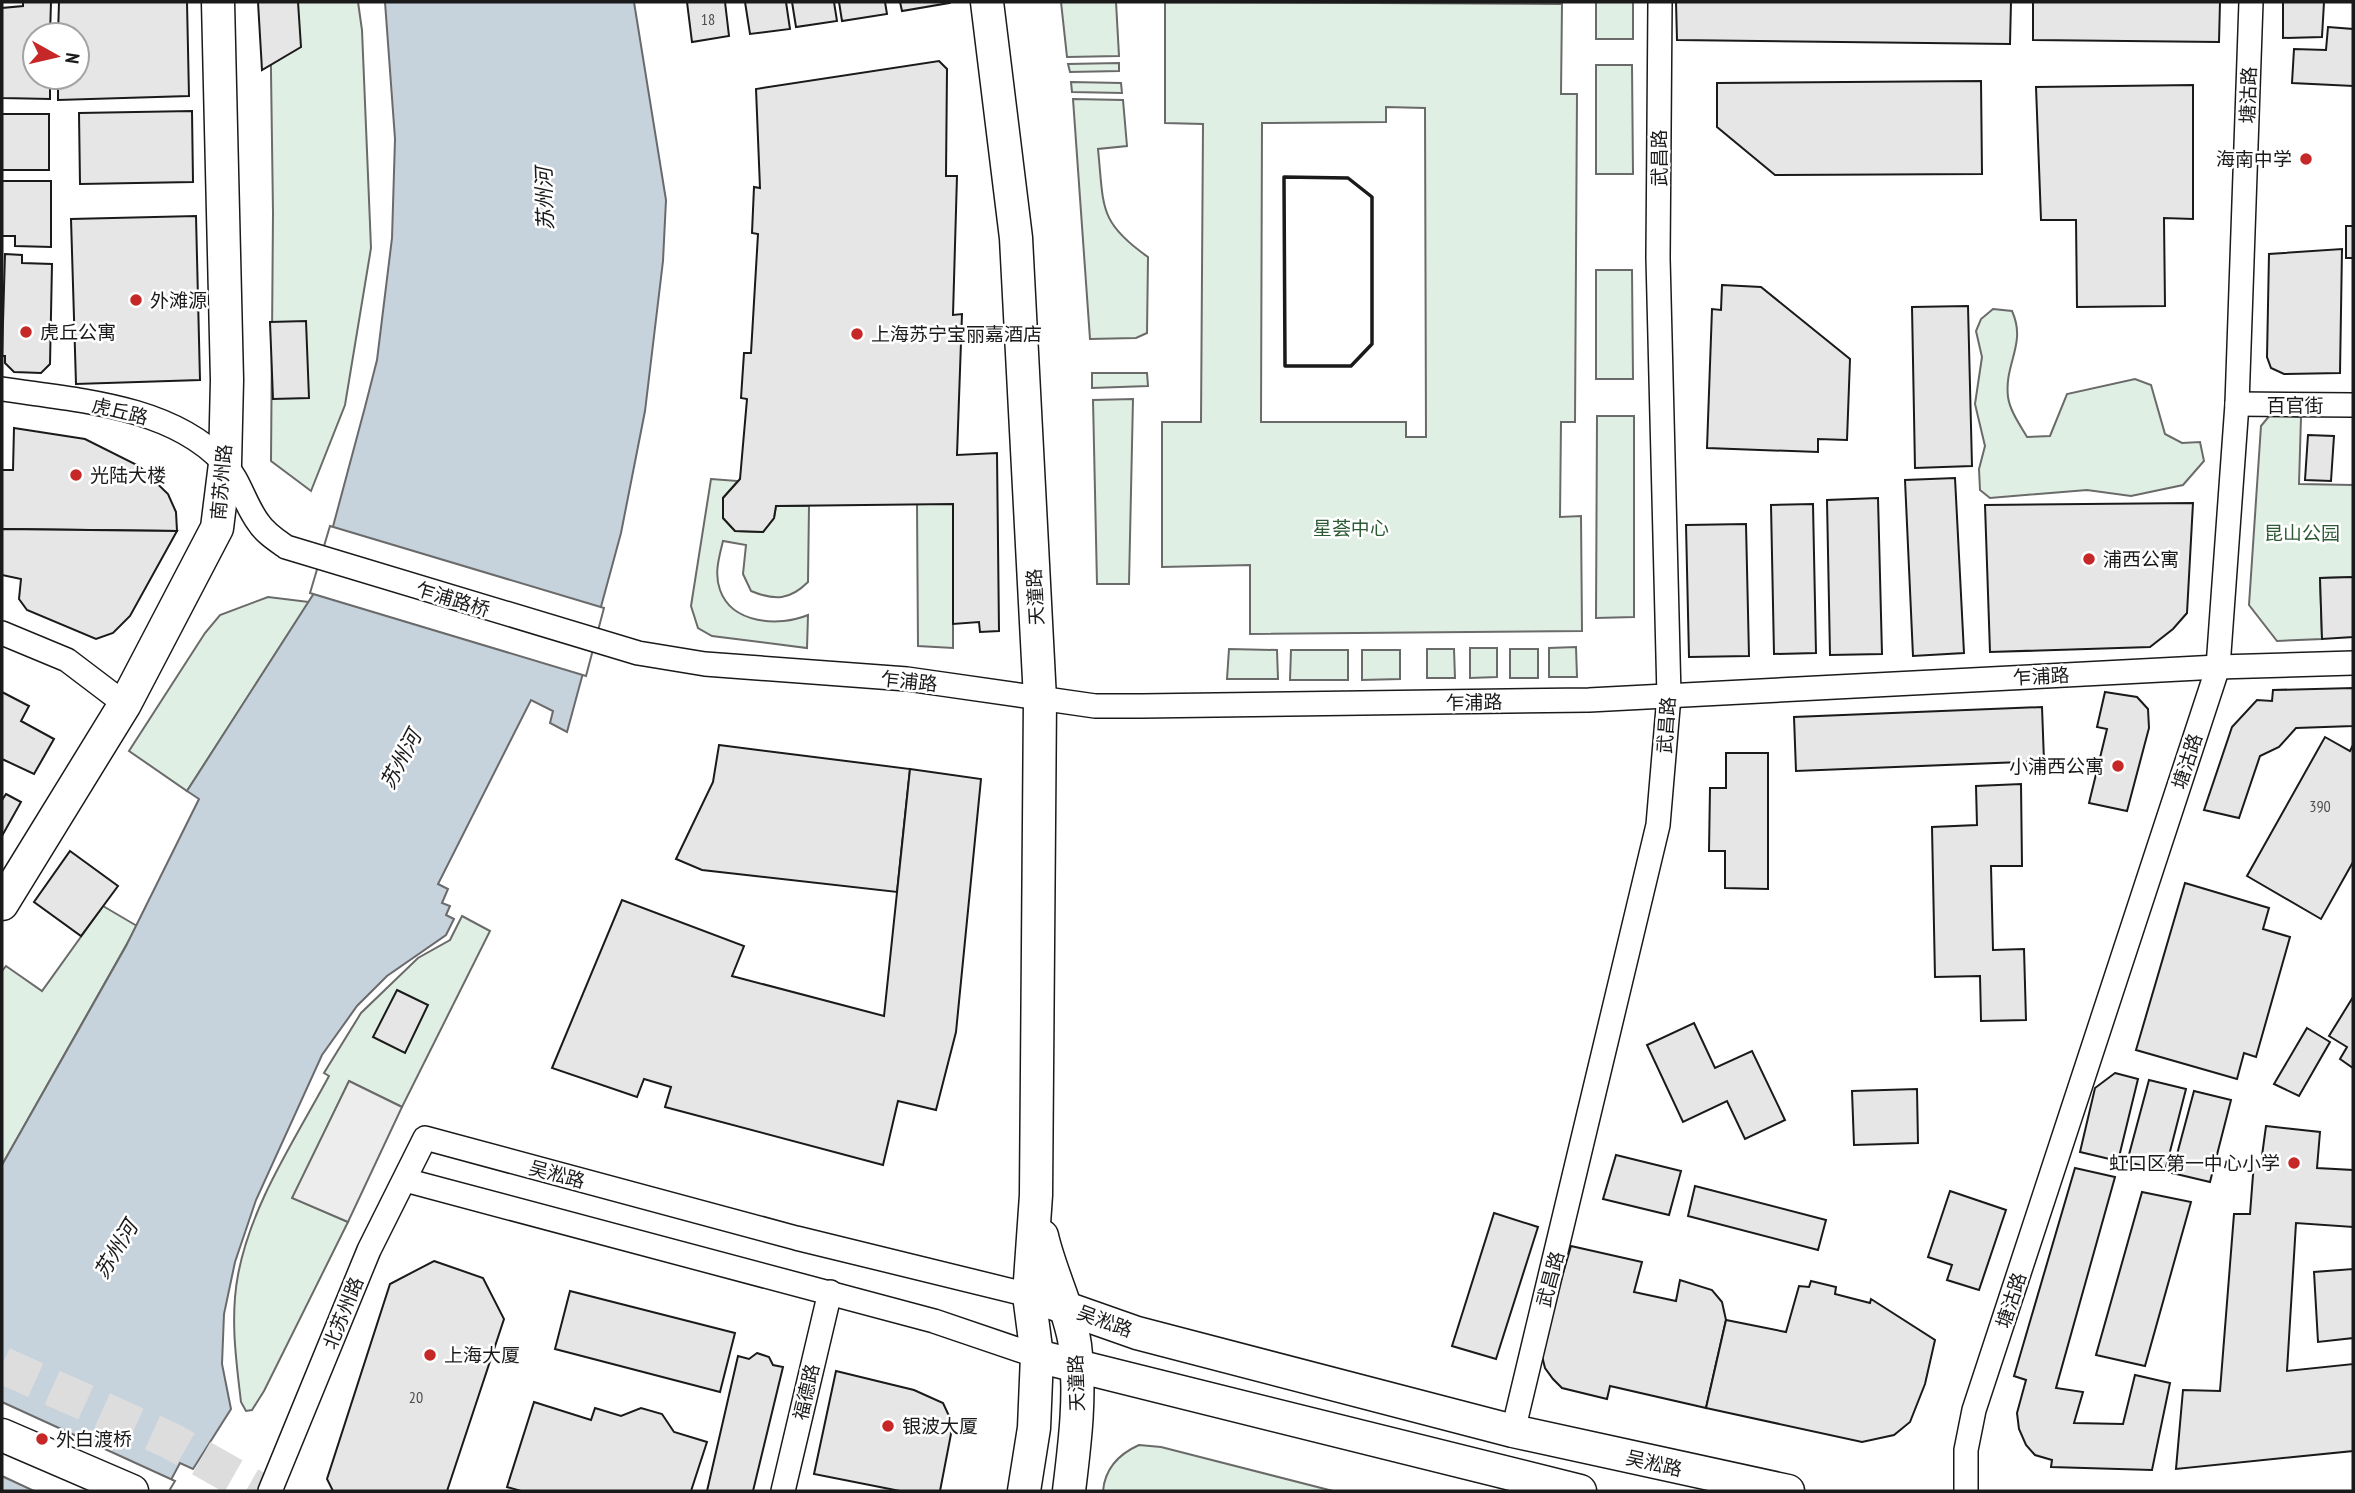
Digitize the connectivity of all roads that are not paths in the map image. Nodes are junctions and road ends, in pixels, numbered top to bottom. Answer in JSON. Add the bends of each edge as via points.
{"nodes":[{"id":1,"x":218,"y":2,"type":"edge"},
{"id":2,"x":987,"y":2,"type":"edge"},
{"id":3,"x":1660,"y":2,"type":"edge"},
{"id":4,"x":2251,"y":2,"type":"edge"},
{"id":5,"x":2,"y":389,"type":"edge"},
{"id":6,"x":2237,"y":404,"type":"junction"},
{"id":7,"x":2353,"y":405,"type":"edge"},
{"id":8,"x":225,"y":464,"type":"junction"},
{"id":9,"x":2,"y":633,"type":"edge"},
{"id":10,"x":599,"y":643,"type":"joint"},
{"id":11,"x":2353,"y":663,"type":"edge"},
{"id":12,"x":2218,"y":667,"type":"junction"},
{"id":13,"x":1669,"y":696,"type":"junction"},
{"id":14,"x":1040,"y":699,"type":"junction"},
{"id":15,"x":125,"y":704,"type":"junction"},
{"id":16,"x":2,"y":904,"type":"edge"},
{"id":17,"x":425,"y":1138,"type":"joint"},
{"id":18,"x":405,"y":1180,"type":"junction"},
{"id":19,"x":1036,"y":1195,"type":"junction"},
{"id":20,"x":830,"y":1293,"type":"junction"},
{"id":21,"x":1029,"y":1295,"type":"junction"},
{"id":22,"x":1063,"y":1306,"type":"junction"},
{"id":23,"x":1037,"y":1356,"type":"junction"},
{"id":24,"x":1075,"y":1366,"type":"junction"},
{"id":25,"x":1513,"y":1431,"type":"junction"},
{"id":26,"x":2,"y":1435,"type":"edge"},
{"id":27,"x":132,"y":1491,"type":"edge"},
{"id":28,"x":270,"y":1491,"type":"edge"},
{"id":29,"x":783,"y":1491,"type":"edge"},
{"id":30,"x":1024,"y":1491,"type":"edge"},
{"id":31,"x":1069,"y":1491,"type":"edge"},
{"id":32,"x":1580,"y":1491,"type":"edge"},
{"id":33,"x":1788,"y":1491,"type":"edge"},
{"id":34,"x":1966,"y":1491,"type":"edge"}],
"edges":[{"from":1,"to":8,"type":"main road","name":"南苏州路"},
{"from":2,"to":14,"type":"main road","name":"天潼路","via":[[1016,238]]},
{"from":3,"to":13,"type":"street","name":"武昌路","via":[[1658,258]]},
{"from":4,"to":6,"type":"street","name":"塘沽路"},
{"from":5,"to":8,"type":"street","name":"虎丘路","via":[[149,418],[189,435]]},
{"from":6,"to":7,"type":"street","name":"百官街"},
{"from":6,"to":12,"type":"street","name":"塘沽路"},
{"from":8,"to":10,"type":"street","name":"乍浦路桥","via":[[258,523],[286,547]]},
{"from":8,"to":15,"type":"main road","name":"南苏州路","via":[[217,528]]},
{"from":9,"to":15,"type":"street","via":[[67,660]]},
{"from":10,"to":14,"type":"street","name":"乍浦路","via":[[705,664],[907,679]]},
{"from":11,"to":12,"type":"street","name":"乍浦路"},
{"from":12,"to":13,"type":"street","name":"乍浦路"},
{"from":12,"to":34,"type":"street","name":"塘沽路","via":[[1975,1410],[1966,1450]]},
{"from":13,"to":14,"type":"street","name":"乍浦路","via":[[1155,706],[1094,706]]},
{"from":13,"to":25,"type":"street","name":"武昌路","via":[[1658,825]]},
{"from":14,"to":19,"type":"main road","name":"天潼路"},
{"from":15,"to":16,"type":"main road","name":"南苏州路"},
{"from":17,"to":18,"type":"street","name":"北苏州路"},
{"from":17,"to":21,"type":"street","name":"吴淞路","via":[[783,1235]]},
{"from":18,"to":20,"type":"street"},
{"from":18,"to":28,"type":"street","name":"北苏州路","via":[[369,1250]]},
{"from":19,"to":21,"type":"main road","name":"天潼路"},
{"from":19,"to":22,"type":"main road","name":"天潼路","via":[[1050,1270]]},
{"from":20,"to":23,"type":"street"},
{"from":20,"to":29,"type":"street","name":"福德路"},
{"from":21,"to":22,"type":"main road","name":"吴淞路"},
{"from":21,"to":23,"type":"main road","name":"天潼路"},
{"from":22,"to":24,"type":"main road","name":"天潼路","via":[[1075,1344]]},
{"from":22,"to":25,"type":"main road","name":"吴淞路","via":[[1137,1333]]},
{"from":23,"to":24,"type":"main road"},
{"from":23,"to":30,"type":"main road","name":"天潼路","via":[[1034,1428]]},
{"from":24,"to":31,"type":"main road","name":"天潼路","via":[[1079,1407]]},
{"from":24,"to":32,"type":"main road"},
{"from":25,"to":33,"type":"main road","name":"吴淞路"},
{"from":26,"to":27,"type":"main road"}]}
